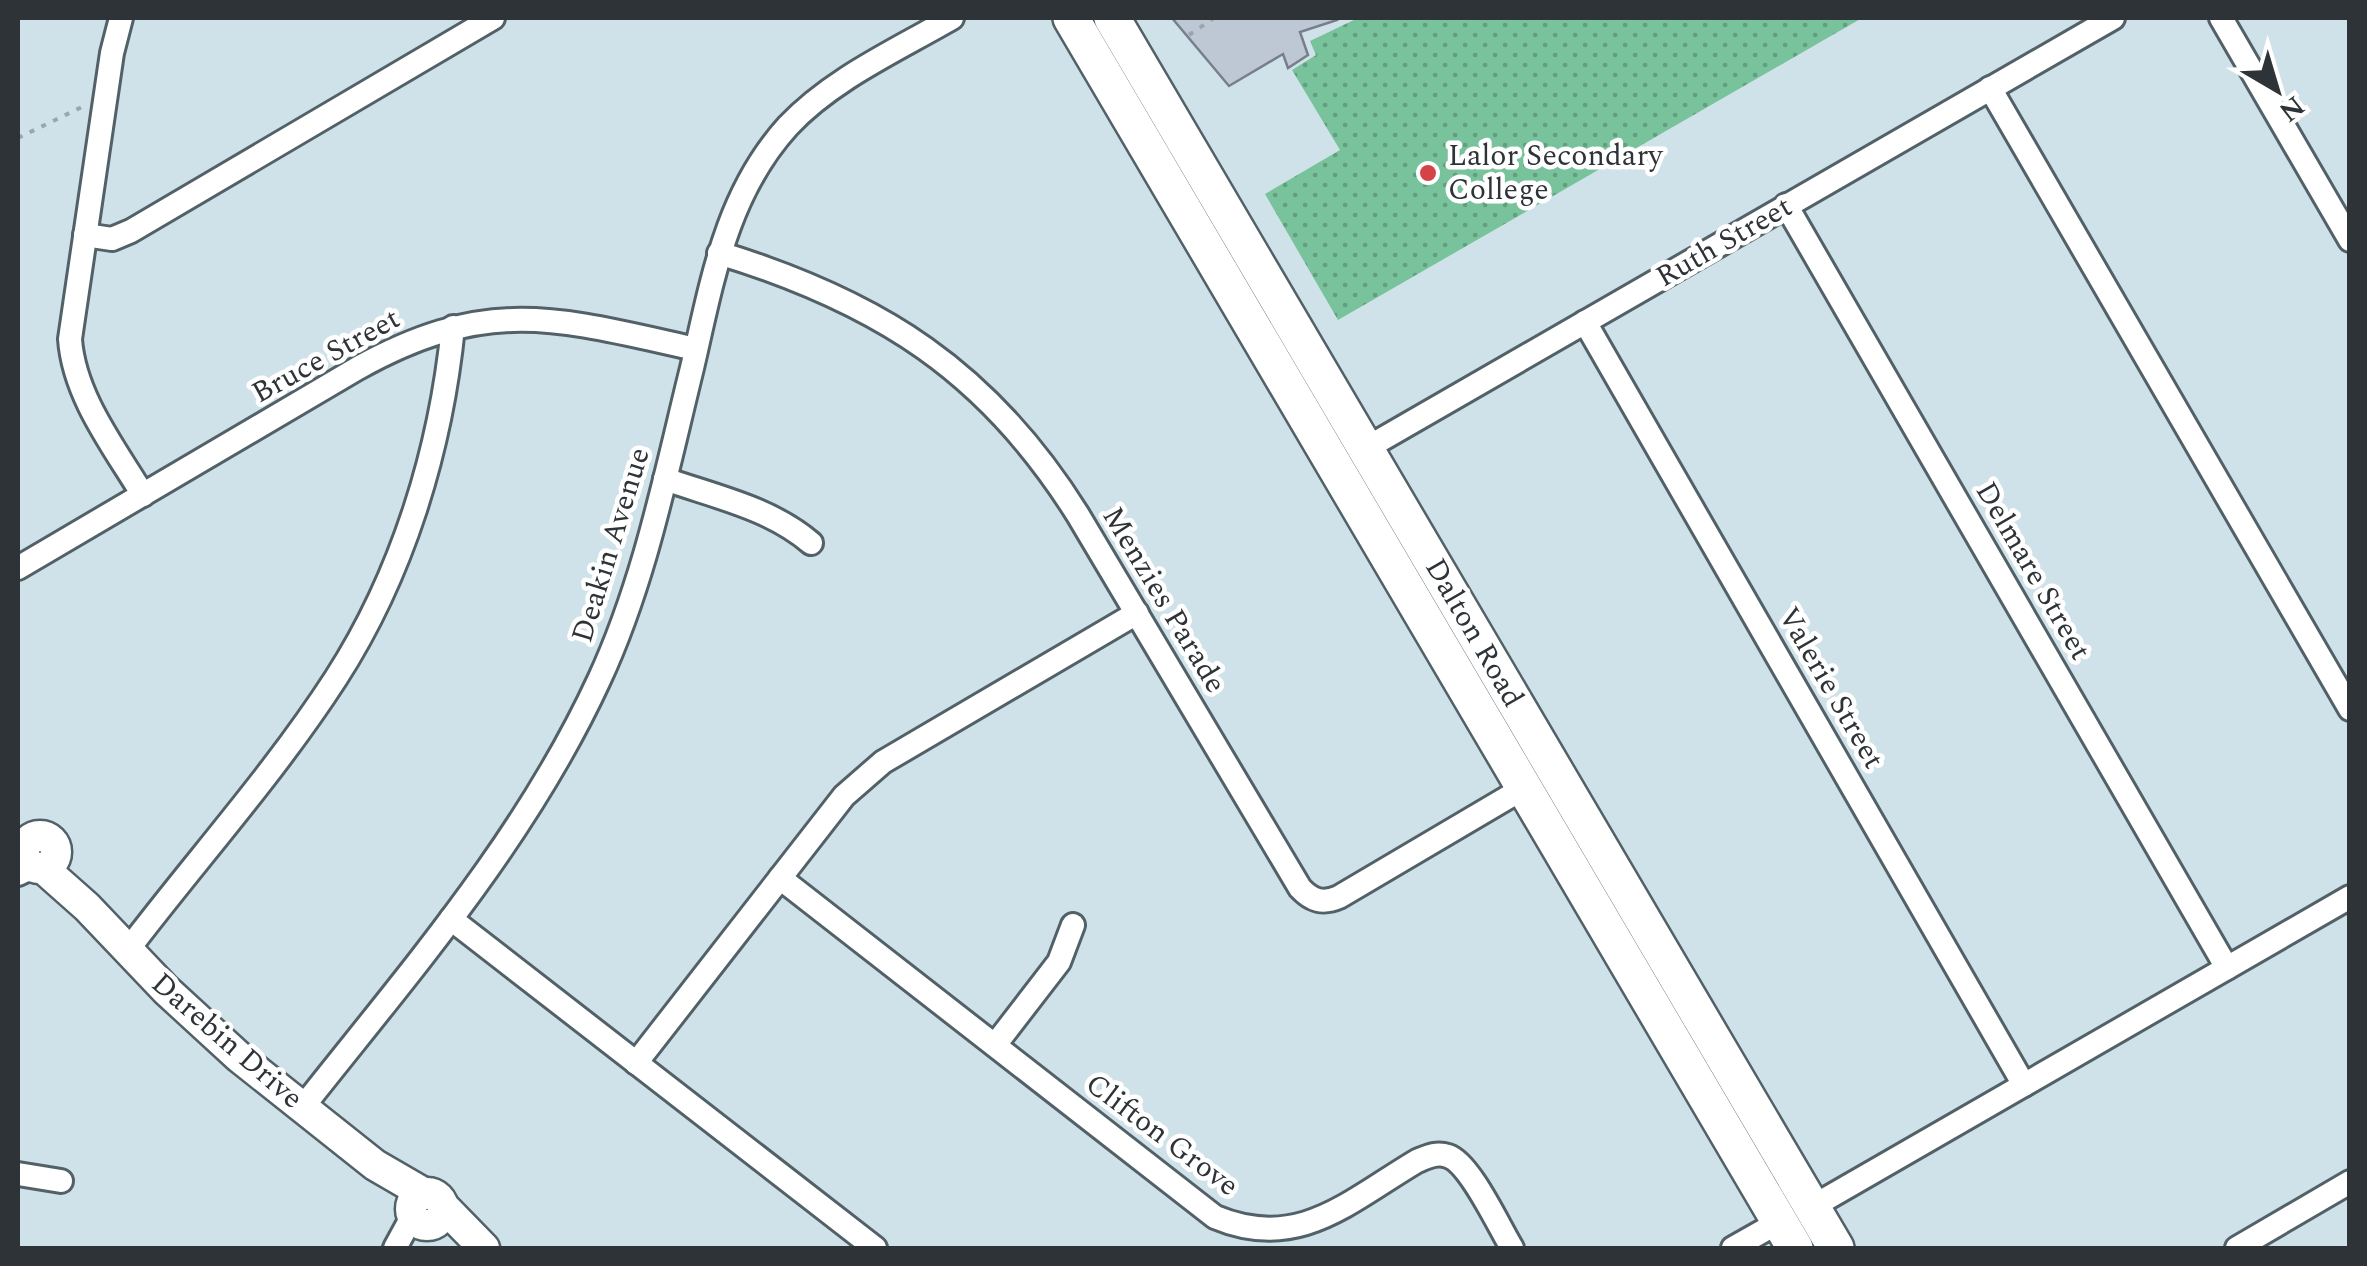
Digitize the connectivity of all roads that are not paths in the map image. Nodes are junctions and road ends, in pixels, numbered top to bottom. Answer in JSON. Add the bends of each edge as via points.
{"nodes":[{"id":1,"x":120,"y":18,"type":"edge"},
{"id":2,"x":493,"y":18,"type":"edge"},
{"id":3,"x":952,"y":18,"type":"edge"},
{"id":4,"x":1071,"y":18,"type":"edge"},
{"id":5,"x":1112,"y":18,"type":"edge"},
{"id":6,"x":2113,"y":18,"type":"edge"},
{"id":7,"x":2221,"y":18,"type":"edge"},
{"id":8,"x":1990,"y":88,"type":"junction"},
{"id":9,"x":1786,"y":205,"type":"junction"},
{"id":10,"x":2346,"y":224,"type":"edge"},
{"id":11,"x":85,"y":235,"type":"junction"},
{"id":12,"x":719,"y":253,"type":"junction"},
{"id":13,"x":1584,"y":322,"type":"junction"},
{"id":14,"x":452,"y":327,"type":"junction"},
{"id":15,"x":696,"y":349,"type":"junction"},
{"id":16,"x":1365,"y":448,"type":"junction"},
{"id":17,"x":1334,"y":466,"type":"junction"},
{"id":18,"x":665,"y":479,"type":"junction"},
{"id":19,"x":143,"y":495,"type":"junction"},
{"id":20,"x":811,"y":544,"type":"dead end"},
{"id":21,"x":18,"y":568,"type":"edge"},
{"id":22,"x":1137,"y":612,"type":"junction"},
{"id":23,"x":2350,"y":709,"type":"edge"},
{"id":24,"x":1522,"y":789,"type":"junction"},
{"id":25,"x":18,"y":814,"type":"edge"},
{"id":26,"x":30,"y":855,"type":"edge"},
{"id":27,"x":780,"y":878,"type":"junction"},
{"id":28,"x":2350,"y":897,"type":"edge"},
{"id":29,"x":452,"y":919,"type":"junction"},
{"id":30,"x":1073,"y":925,"type":"dead end"},
{"id":31,"x":127,"y":950,"type":"junction"},
{"id":32,"x":2228,"y":968,"type":"junction"},
{"id":33,"x":994,"y":1044,"type":"junction"},
{"id":34,"x":636,"y":1062,"type":"junction"},
{"id":35,"x":2024,"y":1085,"type":"junction"},
{"id":36,"x":302,"y":1108,"type":"junction"},
{"id":37,"x":18,"y":1174,"type":"edge"},
{"id":38,"x":61,"y":1181,"type":"dead end"},
{"id":39,"x":2350,"y":1182,"type":"edge"},
{"id":40,"x":1812,"y":1207,"type":"junction"},
{"id":41,"x":425,"y":1212,"type":"junction"},
{"id":42,"x":1786,"y":1235,"type":"edge"},
{"id":43,"x":396,"y":1248,"type":"edge"},
{"id":44,"x":482,"y":1248,"type":"edge"},
{"id":45,"x":874,"y":1248,"type":"edge"},
{"id":46,"x":1512,"y":1248,"type":"edge"},
{"id":47,"x":1732,"y":1248,"type":"edge"},
{"id":48,"x":1836,"y":1248,"type":"edge"},
{"id":49,"x":2237,"y":1248,"type":"edge"}],
"edges":[{"from":1,"to":11,"type":"street"},
{"from":2,"to":11,"type":"street","via":[[131,230],[112,239]]},
{"from":3,"to":12,"type":"street","name":"Deakin Avenue","via":[[837,86],[791,123],[741,192]]},
{"from":4,"to":17,"type":"main road","name":"Dalton Road"},
{"from":5,"to":16,"type":"main road","name":"Dalton Road"},
{"from":6,"to":8,"type":"street","name":"Ruth Street"},
{"from":7,"to":10,"type":"street"},
{"from":8,"to":9,"type":"street","name":"Ruth Street"},
{"from":8,"to":23,"type":"street"},
{"from":9,"to":13,"type":"street","name":"Ruth Street"},
{"from":9,"to":32,"type":"street","name":"Delmare Street"},
{"from":11,"to":19,"type":"street","via":[[72,359],[84,394]]},
{"from":12,"to":15,"type":"street","name":"Deakin Avenue"},
{"from":12,"to":22,"type":"street","name":"Menzies Parade","via":[[869,312],[956,371],[1055,478]]},
{"from":13,"to":16,"type":"street","name":"Ruth Street"},
{"from":13,"to":35,"type":"street","name":"Valerie Street"},
{"from":14,"to":15,"type":"street","name":"Bruce Street","via":[[552,320]]},
{"from":14,"to":19,"type":"street","name":"Bruce Street","via":[[390,350]]},
{"from":14,"to":31,"type":"street","via":[[422,483],[362,633],[304,726]]},
{"from":15,"to":18,"type":"street","name":"Deakin Avenue"},
{"from":16,"to":17,"type":"main road","name":"Ruth Street"},
{"from":16,"to":40,"type":"main road","name":"Dalton Road"},
{"from":17,"to":24,"type":"main road","name":"Dalton Road"},
{"from":18,"to":20,"type":"street","via":[[768,514]]},
{"from":18,"to":29,"type":"street","name":"Deakin Avenue","via":[[622,627],[580,722],[524,820]]},
{"from":19,"to":21,"type":"street","name":"Bruce Street"},
{"from":22,"to":24,"type":"street","name":"Menzies Parade","via":[[1309,898],[1330,902]]},
{"from":22,"to":27,"type":"street","via":[[883,762],[844,796]]},
{"from":24,"to":42,"type":"main road","name":"Dalton Road"},
{"from":25,"to":26,"type":"street","name":"Darebin Drive"},
{"from":26,"to":31,"type":"street","name":"Darebin Drive"},
{"from":27,"to":33,"type":"street","name":"Clifton Grove"},
{"from":27,"to":34,"type":"street"},
{"from":28,"to":32,"type":"street"},
{"from":29,"to":34,"type":"street"},
{"from":29,"to":36,"type":"street","name":"Deakin Avenue"},
{"from":30,"to":33,"type":"street","via":[[1059,962]]},
{"from":31,"to":36,"type":"street","name":"Darebin Drive"},
{"from":32,"to":35,"type":"street"},
{"from":33,"to":46,"type":"street","name":"Clifton Grove","via":[[1198,1205],[1232,1224],[1296,1228],[1417,1161],[1445,1155],[1464,1168]]},
{"from":34,"to":45,"type":"street"},
{"from":35,"to":40,"type":"street"},
{"from":36,"to":41,"type":"street","name":"Darebin Drive"},
{"from":37,"to":38,"type":"street"},
{"from":39,"to":49,"type":"street"},
{"from":40,"to":48,"type":"main road","name":"Dalton Road"},
{"from":41,"to":43,"type":"street"},
{"from":41,"to":44,"type":"street","name":"Darebin Drive"},
{"from":42,"to":47,"type":"street"}]}
